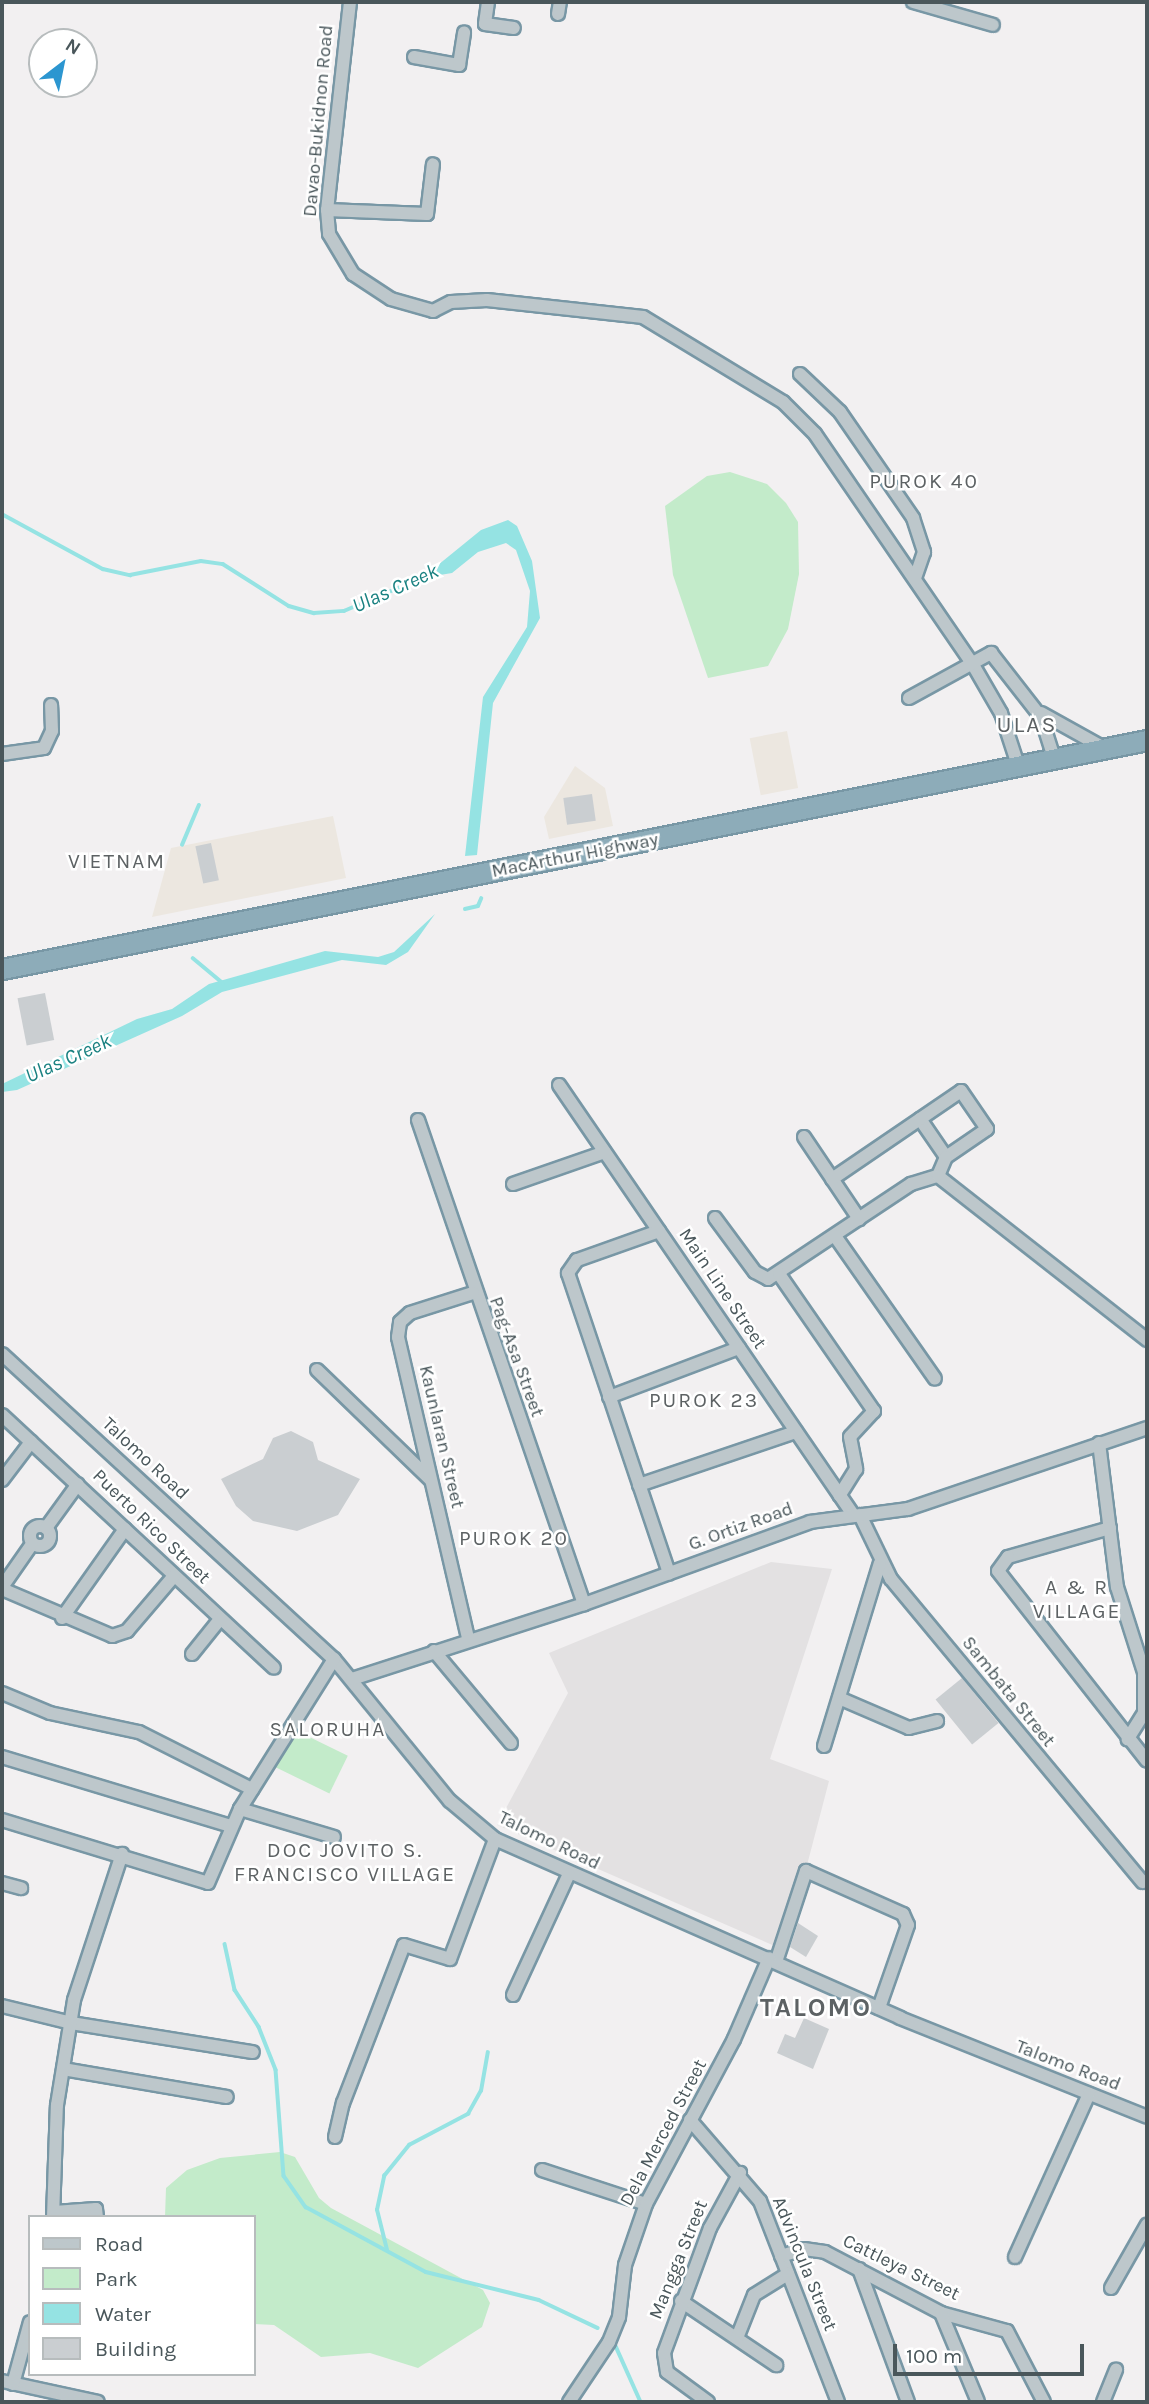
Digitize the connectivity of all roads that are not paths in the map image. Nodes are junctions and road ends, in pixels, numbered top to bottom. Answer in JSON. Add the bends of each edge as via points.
{"nodes":[{"id":1,"x":350,"y":2,"type":"edge"},
{"id":2,"x":488,"y":2,"type":"edge"},
{"id":3,"x":913,"y":2,"type":"edge"},
{"id":4,"x":993,"y":25,"type":"dead end"},
{"id":5,"x":514,"y":28,"type":"dead end"},
{"id":6,"x":464,"y":32,"type":"dead end"},
{"id":7,"x":414,"y":57,"type":"dead end"},
{"id":8,"x":433,"y":164,"type":"dead end"},
{"id":9,"x":327,"y":210,"type":"junction"},
{"id":10,"x":800,"y":374,"type":"dead end"},
{"id":11,"x":915,"y":578,"type":"junction"},
{"id":12,"x":972,"y":663,"type":"junction"},
{"id":13,"x":909,"y":698,"type":"dead end"},
{"id":14,"x":51,"y":705,"type":"dead end"},
{"id":15,"x":1034,"y":708,"type":"junction"},
{"id":16,"x":1147,"y":740,"type":"edge"},
{"id":17,"x":1104,"y":748,"type":"junction"},
{"id":18,"x":2,"y":754,"type":"edge"},
{"id":19,"x":1054,"y":758,"type":"junction"},
{"id":20,"x":1018,"y":765,"type":"junction"},
{"id":21,"x":6,"y":967,"type":"edge"},
{"id":22,"x":559,"y":1085,"type":"dead end"},
{"id":23,"x":920,"y":1119,"type":"junction"},
{"id":24,"x":418,"y":1120,"type":"dead end"},
{"id":25,"x":804,"y":1137,"type":"dead end"},
{"id":26,"x":605,"y":1152,"type":"junction"},
{"id":27,"x":946,"y":1157,"type":"junction"},
{"id":28,"x":938,"y":1175,"type":"junction"},
{"id":29,"x":832,"y":1179,"type":"junction"},
{"id":30,"x":513,"y":1184,"type":"dead end"},
{"id":31,"x":715,"y":1218,"type":"dead end"},
{"id":32,"x":859,"y":1219,"type":"junction"},
{"id":33,"x":659,"y":1231,"type":"junction"},
{"id":34,"x":835,"y":1236,"type":"junction"},
{"id":35,"x":779,"y":1274,"type":"junction"},
{"id":36,"x":473,"y":1293,"type":"junction"},
{"id":37,"x":1147,"y":1340,"type":"edge"},
{"id":38,"x":739,"y":1348,"type":"junction"},
{"id":39,"x":2,"y":1354,"type":"edge"},
{"id":40,"x":317,"y":1370,"type":"dead end"},
{"id":41,"x":935,"y":1379,"type":"dead end"},
{"id":42,"x":609,"y":1397,"type":"junction"},
{"id":43,"x":2,"y":1415,"type":"edge"},
{"id":44,"x":1147,"y":1428,"type":"edge"},
{"id":45,"x":796,"y":1432,"type":"junction"},
{"id":46,"x":31,"y":1442,"type":"junction"},
{"id":47,"x":1099,"y":1443,"type":"junction"},
{"id":48,"x":2,"y":1480,"type":"edge"},
{"id":49,"x":432,"y":1480,"type":"junction"},
{"id":50,"x":78,"y":1484,"type":"junction"},
{"id":51,"x":639,"y":1485,"type":"junction"},
{"id":52,"x":840,"y":1495,"type":"junction"},
{"id":53,"x":857,"y":1516,"type":"junction"},
{"id":54,"x":1110,"y":1528,"type":"junction"},
{"id":55,"x":125,"y":1529,"type":"junction"},
{"id":56,"x":880,"y":1563,"type":"junction"},
{"id":57,"x":669,"y":1573,"type":"junction"},
{"id":58,"x":174,"y":1576,"type":"junction"},
{"id":59,"x":2,"y":1588,"type":"edge"},
{"id":60,"x":584,"y":1604,"type":"junction"},
{"id":61,"x":62,"y":1618,"type":"junction"},
{"id":62,"x":220,"y":1619,"type":"junction"},
{"id":63,"x":468,"y":1638,"type":"junction"},
{"id":64,"x":434,"y":1651,"type":"junction"},
{"id":65,"x":192,"y":1654,"type":"dead end"},
{"id":66,"x":334,"y":1658,"type":"junction"},
{"id":67,"x":274,"y":1668,"type":"dead end"},
{"id":68,"x":352,"y":1679,"type":"junction"},
{"id":69,"x":2,"y":1693,"type":"edge"},
{"id":70,"x":838,"y":1698,"type":"junction"},
{"id":71,"x":937,"y":1721,"type":"dead end"},
{"id":72,"x":1128,"y":1739,"type":"junction"},
{"id":73,"x":511,"y":1743,"type":"dead end"},
{"id":74,"x":824,"y":1746,"type":"dead end"},
{"id":75,"x":2,"y":1757,"type":"edge"},
{"id":76,"x":1147,"y":1761,"type":"edge"},
{"id":77,"x":251,"y":1789,"type":"junction"},
{"id":78,"x":240,"y":1810,"type":"junction"},
{"id":79,"x":2,"y":1821,"type":"edge"},
{"id":80,"x":231,"y":1826,"type":"junction"},
{"id":81,"x":334,"y":1837,"type":"dead end"},
{"id":82,"x":495,"y":1839,"type":"junction"},
{"id":83,"x":122,"y":1854,"type":"junction"},
{"id":84,"x":569,"y":1874,"type":"junction"},
{"id":85,"x":1143,"y":1882,"type":"dead end"},
{"id":86,"x":2,"y":1883,"type":"edge"},
{"id":87,"x":21,"y":1888,"type":"dead end"},
{"id":88,"x":772,"y":1960,"type":"junction"},
{"id":89,"x":513,"y":1995,"type":"dead end"},
{"id":90,"x":2,"y":2006,"type":"edge"},
{"id":91,"x":879,"y":2008,"type":"junction"},
{"id":92,"x":71,"y":2023,"type":"junction"},
{"id":93,"x":253,"y":2052,"type":"dead end"},
{"id":94,"x":63,"y":2069,"type":"junction"},
{"id":95,"x":1089,"y":2094,"type":"junction"},
{"id":96,"x":227,"y":2097,"type":"dead end"},
{"id":97,"x":1147,"y":2118,"type":"edge"},
{"id":98,"x":690,"y":2120,"type":"junction"},
{"id":99,"x":335,"y":2137,"type":"dead end"},
{"id":100,"x":542,"y":2170,"type":"dead end"},
{"id":101,"x":740,"y":2173,"type":"junction"},
{"id":102,"x":646,"y":2204,"type":"junction"},
{"id":103,"x":53,"y":2214,"type":"edge"},
{"id":104,"x":97,"y":2215,"type":"edge"},
{"id":105,"x":1147,"y":2225,"type":"edge"},
{"id":106,"x":781,"y":2256,"type":"junction"},
{"id":107,"x":1015,"y":2257,"type":"dead end"},
{"id":108,"x":859,"y":2269,"type":"junction"},
{"id":109,"x":788,"y":2274,"type":"junction"},
{"id":110,"x":1111,"y":2288,"type":"dead end"},
{"id":111,"x":681,"y":2301,"type":"junction"},
{"id":112,"x":941,"y":2313,"type":"junction"},
{"id":113,"x":28,"y":2327,"type":"edge"},
{"id":114,"x":737,"y":2338,"type":"junction"},
{"id":115,"x":776,"y":2365,"type":"dead end"},
{"id":116,"x":1116,"y":2369,"type":"dead end"},
{"id":117,"x":8,"y":2382,"type":"edge"},
{"id":118,"x":98,"y":2402,"type":"edge"},
{"id":119,"x":569,"y":2402,"type":"edge"},
{"id":120,"x":708,"y":2402,"type":"edge"},
{"id":121,"x":838,"y":2402,"type":"edge"},
{"id":122,"x":908,"y":2402,"type":"edge"},
{"id":123,"x":978,"y":2402,"type":"edge"},
{"id":124,"x":1044,"y":2402,"type":"edge"},
{"id":125,"x":1104,"y":2402,"type":"edge"}],
"edges":[{"from":1,"to":9,"type":"street","name":"Davao-Bukidnon Road"},
{"from":2,"to":5,"type":"street","via":[[485,24]]},
{"from":3,"to":4,"type":"street"},
{"from":6,"to":7,"type":"street","via":[[458,65]]},
{"from":8,"to":9,"type":"street","via":[[427,214]]},
{"from":9,"to":11,"type":"street","name":"Davao-Bukidnon Road","via":[[328,234],[354,274],[391,299],[433,311],[451,302],[487,300],[632,314],[654,322],[783,402],[815,435]]},
{"from":10,"to":11,"type":"street","via":[[840,412],[913,518],[924,552]]},
{"from":11,"to":12,"type":"street"},
{"from":12,"to":13,"type":"street"},
{"from":12,"to":15,"type":"street","via":[[990,653]]},
{"from":12,"to":20,"type":"street","via":[[1006,724]]},
{"from":14,"to":18,"type":"street","via":[[52,731],[44,748]]},
{"from":15,"to":17,"type":"street"},
{"from":15,"to":19,"type":"street"},
{"from":16,"to":17,"type":"highway","name":"MacArthur Highway"},
{"from":17,"to":19,"type":"highway","name":"MacArthur Highway"},
{"from":19,"to":20,"type":"highway","name":"MacArthur Highway"},
{"from":20,"to":21,"type":"highway","name":"MacArthur Highway"},
{"from":22,"to":26,"type":"street","name":"Main Line Street"},
{"from":23,"to":27,"type":"street"},
{"from":23,"to":27,"type":"street","via":[[961,1090],[968,1100],[987,1129]]},
{"from":23,"to":29,"type":"street"},
{"from":24,"to":36,"type":"street","name":"Pag-Asa Street"},
{"from":25,"to":29,"type":"street"},
{"from":26,"to":30,"type":"street"},
{"from":26,"to":33,"type":"street","name":"Main Line Street"},
{"from":27,"to":28,"type":"street"},
{"from":28,"to":32,"type":"street","via":[[920,1178]]},
{"from":28,"to":37,"type":"street"},
{"from":29,"to":32,"type":"street"},
{"from":31,"to":35,"type":"street","via":[[759,1276]]},
{"from":32,"to":34,"type":"street"},
{"from":33,"to":38,"type":"street","name":"Main Line Street"},
{"from":33,"to":42,"type":"street","via":[[577,1260],[570,1267],[569,1279]]},
{"from":34,"to":35,"type":"street"},
{"from":34,"to":41,"type":"street"},
{"from":35,"to":52,"type":"street","via":[[874,1410],[850,1437],[856,1469]]},
{"from":36,"to":49,"type":"street","name":"Kaunlaran Street","via":[[410,1313],[398,1328]]},
{"from":36,"to":60,"type":"street","name":"Pag-Asa Street"},
{"from":38,"to":42,"type":"street"},
{"from":38,"to":45,"type":"street","name":"Main Line Street"},
{"from":39,"to":66,"type":"street","name":"Talomo Road"},
{"from":40,"to":49,"type":"street"},
{"from":42,"to":51,"type":"street"},
{"from":43,"to":46,"type":"street","name":"Puerto Rico Street"},
{"from":44,"to":47,"type":"street","name":"G. Ortiz Road"},
{"from":45,"to":51,"type":"street"},
{"from":45,"to":52,"type":"street","name":"Main Line Street"},
{"from":46,"to":48,"type":"street"},
{"from":46,"to":50,"type":"street","name":"Puerto Rico Street"},
{"from":47,"to":53,"type":"street","name":"G. Ortiz Road","via":[[908,1509]]},
{"from":47,"to":54,"type":"street"},
{"from":49,"to":63,"type":"street","name":"Kaunlaran Street"},
{"from":50,"to":55,"type":"street","name":"Puerto Rico Street"},
{"from":50,"to":59,"type":"street","via":[[46,1528],[33,1529],[32,1544]]},
{"from":51,"to":57,"type":"street"},
{"from":52,"to":53,"type":"street","name":"Main Line Street"},
{"from":53,"to":56,"type":"street","name":"Sambata Street"},
{"from":53,"to":57,"type":"street","name":"G. Ortiz Road","via":[[810,1522]]},
{"from":54,"to":72,"type":"street","via":[[1118,1587],[1138,1638],[1144,1672],[1144,1713]]},
{"from":54,"to":72,"type":"street","via":[[1008,1557],[998,1571]]},
{"from":55,"to":58,"type":"street","name":"Puerto Rico Street"},
{"from":55,"to":61,"type":"street"},
{"from":56,"to":70,"type":"street"},
{"from":56,"to":85,"type":"street","name":"Sambata Street"},
{"from":57,"to":60,"type":"street","name":"G. Ortiz Road"},
{"from":58,"to":61,"type":"street","via":[[120,1635]]},
{"from":58,"to":62,"type":"street","name":"Puerto Rico Street"},
{"from":59,"to":61,"type":"street"},
{"from":60,"to":63,"type":"street","name":"G. Ortiz Road"},
{"from":62,"to":65,"type":"street"},
{"from":62,"to":67,"type":"street","name":"Puerto Rico Street"},
{"from":63,"to":64,"type":"street","name":"G. Ortiz Road"},
{"from":64,"to":68,"type":"street","name":"G. Ortiz Road"},
{"from":64,"to":73,"type":"street"},
{"from":66,"to":68,"type":"street","name":"Talomo Road"},
{"from":66,"to":77,"type":"street"},
{"from":68,"to":82,"type":"street","name":"Talomo Road","via":[[450,1801]]},
{"from":69,"to":77,"type":"street","via":[[50,1713],[139,1732]]},
{"from":70,"to":71,"type":"street","via":[[909,1728]]},
{"from":70,"to":74,"type":"street"},
{"from":72,"to":76,"type":"street"},
{"from":75,"to":80,"type":"street"},
{"from":77,"to":78,"type":"street"},
{"from":78,"to":80,"type":"street"},
{"from":78,"to":81,"type":"street"},
{"from":79,"to":83,"type":"street"},
{"from":80,"to":83,"type":"street","via":[[208,1883]]},
{"from":82,"to":84,"type":"street","name":"Talomo Road"},
{"from":82,"to":99,"type":"street","via":[[450,1959],[404,1945],[343,2103]]},
{"from":83,"to":92,"type":"street"},
{"from":84,"to":88,"type":"street","name":"Talomo Road"},
{"from":84,"to":89,"type":"street"},
{"from":86,"to":87,"type":"street"},
{"from":88,"to":91,"type":"street","name":"Talomo Road"},
{"from":88,"to":91,"type":"street","name":"Dela Merced Street","via":[[806,1871],[909,1921]]},
{"from":88,"to":98,"type":"street","name":"Dela Merced Street"},
{"from":90,"to":92,"type":"street"},
{"from":91,"to":95,"type":"street","name":"Talomo Road"},
{"from":92,"to":93,"type":"street"},
{"from":92,"to":94,"type":"street"},
{"from":94,"to":96,"type":"street"},
{"from":94,"to":103,"type":"street"},
{"from":95,"to":97,"type":"street","name":"Talomo Road"},
{"from":95,"to":107,"type":"street"},
{"from":98,"to":101,"type":"street","name":"Advincula Street"},
{"from":98,"to":102,"type":"street","name":"Dela Merced Street"},
{"from":100,"to":102,"type":"street"},
{"from":101,"to":106,"type":"street","name":"Advincula Street","via":[[760,2201]]},
{"from":101,"to":111,"type":"street","name":"Mangga Street","via":[[709,2228]]},
{"from":102,"to":119,"type":"street","name":"Dela Merced Street","via":[[625,2265],[615,2329]]},
{"from":103,"to":104,"type":"street","via":[[96,2210]]},
{"from":105,"to":110,"type":"street"},
{"from":106,"to":108,"type":"street","name":"Cattleya Street","via":[[814,2249]]},
{"from":106,"to":109,"type":"street","name":"Advincula Street"},
{"from":108,"to":112,"type":"street","name":"Cattleya Street"},
{"from":108,"to":122,"type":"street"},
{"from":109,"to":114,"type":"street","via":[[754,2295]]},
{"from":109,"to":121,"type":"street","name":"Advincula Street"},
{"from":111,"to":114,"type":"street"},
{"from":111,"to":120,"type":"street","name":"Mangga Street","via":[[663,2364],[674,2379]]},
{"from":112,"to":123,"type":"street"},
{"from":112,"to":124,"type":"street","name":"Cattleya Street","via":[[1007,2330]]},
{"from":113,"to":117,"type":"street"},
{"from":114,"to":115,"type":"street"},
{"from":116,"to":125,"type":"street"},
{"from":117,"to":118,"type":"street"}]}
